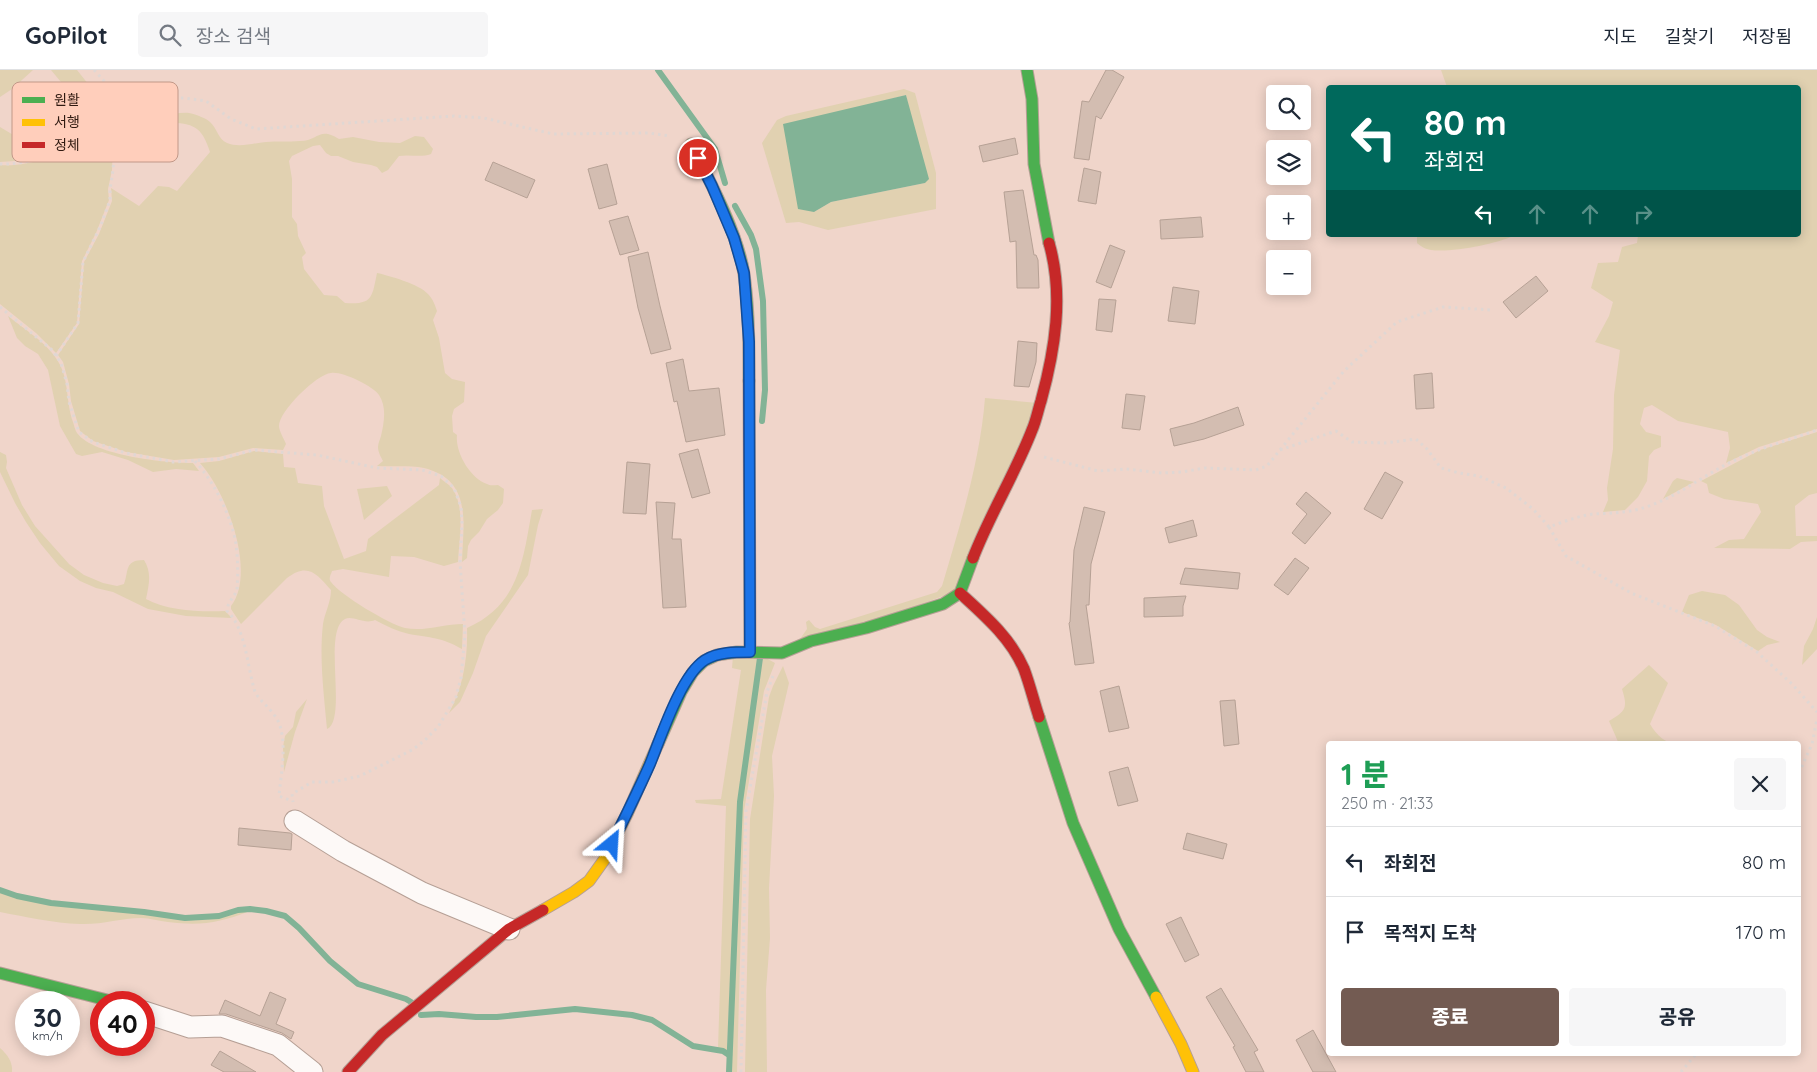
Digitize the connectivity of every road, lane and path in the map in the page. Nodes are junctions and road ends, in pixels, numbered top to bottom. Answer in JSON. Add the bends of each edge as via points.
{"nodes":[{"id":1,"x":94,"y":70,"type":"edge"},
{"id":2,"x":1026,"y":70,"type":"edge"},
{"id":3,"x":104,"y":82,"type":"edge"},
{"id":4,"x":178,"y":98,"type":"edge"},
{"id":5,"x":691,"y":144,"type":"joint"},
{"id":6,"x":30,"y":162,"type":"edge"},
{"id":7,"x":114,"y":162,"type":"edge"},
{"id":8,"x":0,"y":164,"type":"edge"},
{"id":9,"x":0,"y":307,"type":"edge"},
{"id":10,"x":1491,"y":310,"type":"dead end"},
{"id":11,"x":56,"y":356,"type":"junction"},
{"id":12,"x":1817,"y":430,"type":"edge"},
{"id":13,"x":1280,"y":450,"type":"junction"},
{"id":14,"x":1022,"y":451,"type":"junction"},
{"id":15,"x":196,"y":461,"type":"junction"},
{"id":16,"x":1549,"y":527,"type":"junction"},
{"id":17,"x":960,"y":592,"type":"junction"},
{"id":18,"x":750,"y":652,"type":"junction"},
{"id":19,"x":782,"y":653,"type":"junction"},
{"id":20,"x":1817,"y":712,"type":"edge"},
{"id":21,"x":1817,"y":720,"type":"edge"},
{"id":22,"x":1801,"y":769,"type":"edge"},
{"id":23,"x":294,"y":811,"type":"junction"},
{"id":24,"x":509,"y":929,"type":"junction"},
{"id":25,"x":0,"y":973,"type":"edge"},
{"id":26,"x":90,"y":996,"type":"edge"},
{"id":27,"x":155,"y":1016,"type":"edge"},
{"id":28,"x":1694,"y":1056,"type":"edge"},
{"id":29,"x":312,"y":1072,"type":"edge"},
{"id":30,"x":348,"y":1072,"type":"edge"},
{"id":31,"x":741,"y":1072,"type":"edge"},
{"id":32,"x":1193,"y":1072,"type":"edge"},
{"id":33,"x":1681,"y":1072,"type":"edge"}],
"edges":[{"from":1,"to":3,"type":"path"},
{"from":2,"to":14,"type":"street","via":[[1032,99],[1034,164],[1053,257],[1058,305],[1051,365],[1033,429]]},
{"from":4,"to":5,"type":"path","via":[[206,101],[231,119],[256,129],[454,116],[484,118],[553,134],[649,133],[685,138]]},
{"from":5,"to":18,"type":"street","via":[[734,238],[744,273],[749,342]]},
{"from":6,"to":8,"type":"path"},
{"from":7,"to":11,"type":"path","via":[[110,200],[83,262],[78,324]]},
{"from":9,"to":11,"type":"path"},
{"from":10,"to":13,"type":"path","via":[[1443,307],[1397,322],[1344,371]]},
{"from":11,"to":15,"type":"path","via":[[61,363],[79,432],[93,442],[126,453],[173,462]]},
{"from":12,"to":16,"type":"path","via":[[1759,449],[1726,464],[1673,497],[1645,508],[1592,514]]},
{"from":13,"to":14,"type":"path","via":[[1267,466],[1256,470],[1205,468],[1162,473],[1126,469],[1098,471]]},
{"from":13,"to":16,"type":"path","via":[[1336,431],[1352,442],[1385,443],[1416,439],[1428,449],[1441,468],[1480,476],[1506,488],[1533,509]]},
{"from":14,"to":17,"type":"street","via":[[981,538]]},
{"from":15,"to":23,"type":"path","via":[[222,505],[236,543],[237,590],[227,611],[240,630],[255,692],[276,716],[282,732],[279,796]]},
{"from":15,"to":23,"type":"path","via":[[254,450],[316,455],[376,468],[422,470],[441,476],[454,488],[461,507],[460,562],[465,634],[456,697],[438,727],[412,750],[360,776],[333,782],[312,782],[292,794]]},
{"from":16,"to":20,"type":"path","via":[[1566,556],[1631,593],[1715,626],[1757,652]]},
{"from":17,"to":19,"type":"street","via":[[943,604],[811,641]]},
{"from":17,"to":32,"type":"street","via":[[998,627],[1024,670],[1077,832],[1119,929]]},
{"from":18,"to":19,"type":"street"},
{"from":18,"to":24,"type":"street","via":[[717,655],[704,661],[693,672],[680,692],[628,812],[594,874],[574,892]]},
{"from":19,"to":31,"type":"path","via":[[767,692],[746,811]]},
{"from":21,"to":22,"type":"path","via":[[1812,744]]},
{"from":23,"to":24,"type":"street","via":[[343,851],[422,893]]},
{"from":24,"to":30,"type":"street","via":[[382,1035]]},
{"from":25,"to":26,"type":"street"},
{"from":27,"to":29,"type":"street","via":[[190,1027],[222,1026],[278,1045]]},
{"from":28,"to":33,"type":"path"}]}
